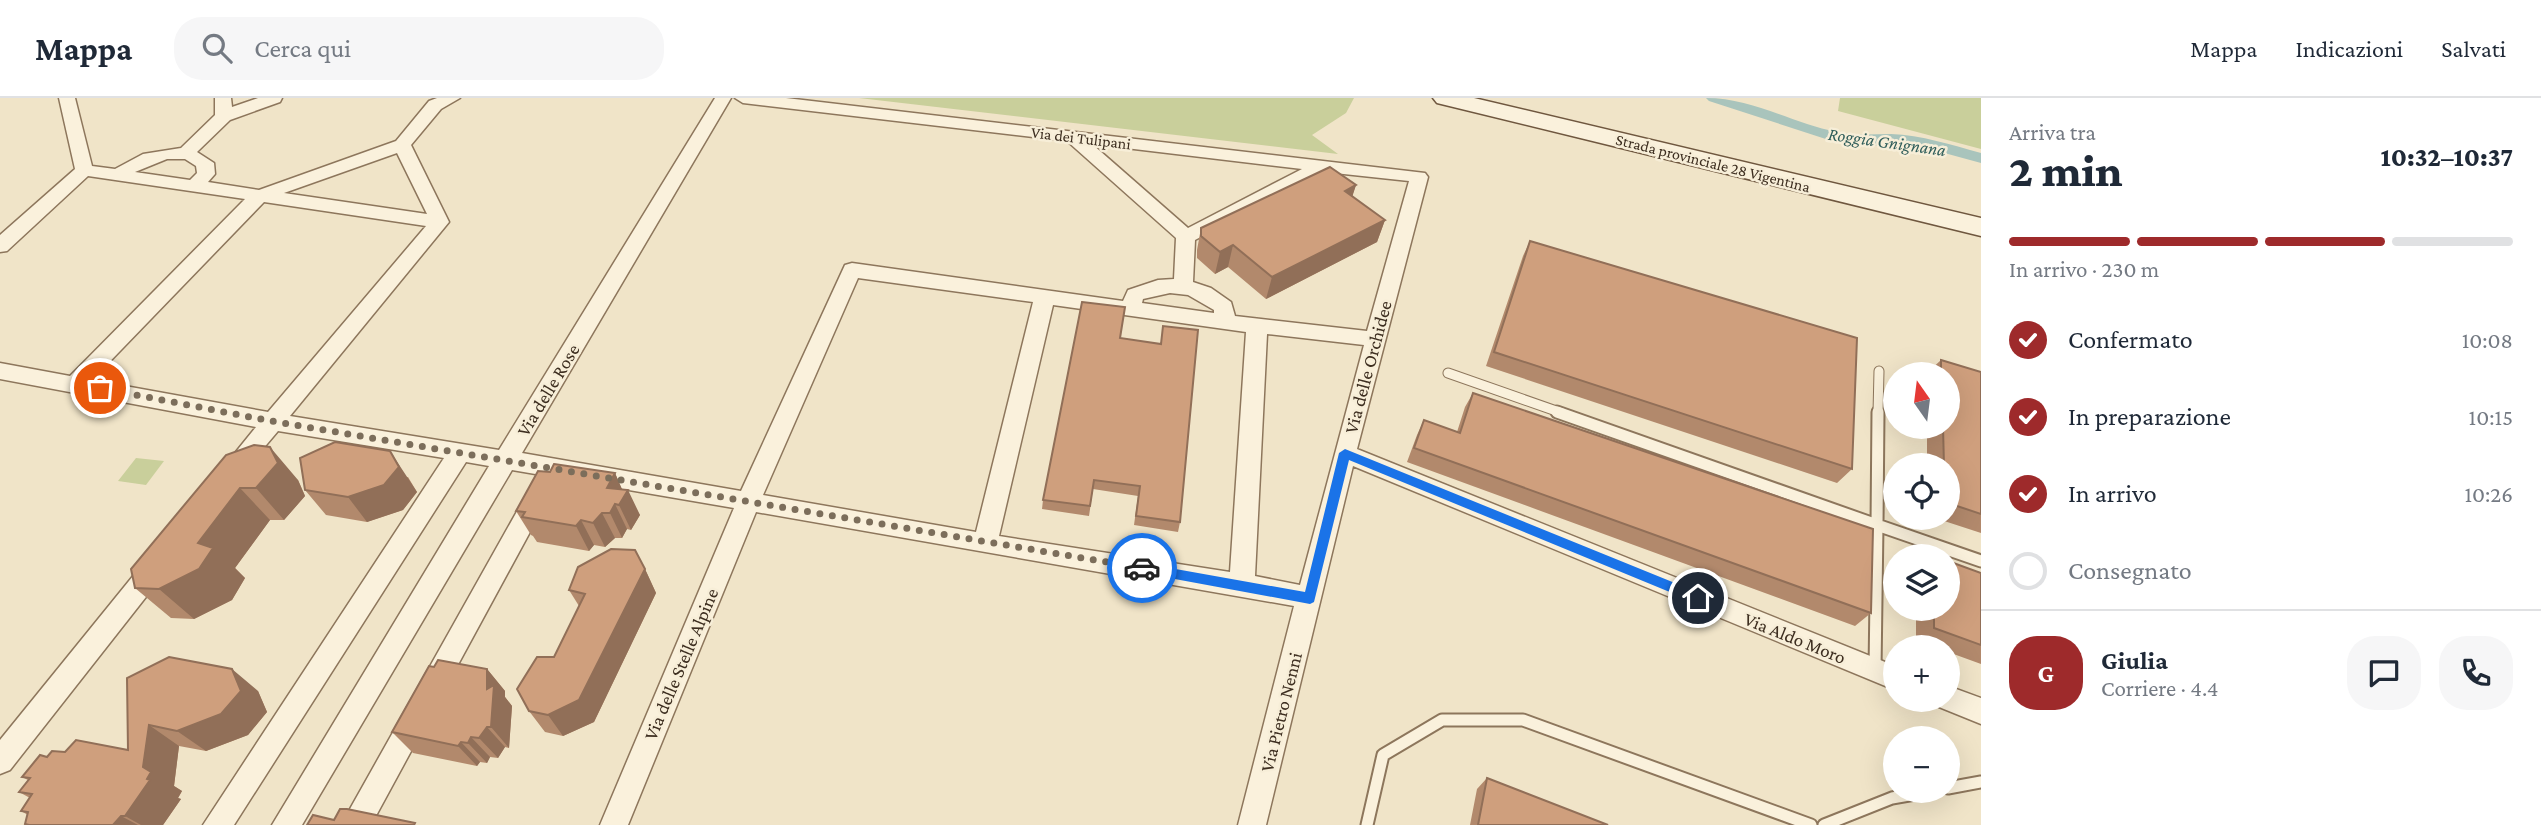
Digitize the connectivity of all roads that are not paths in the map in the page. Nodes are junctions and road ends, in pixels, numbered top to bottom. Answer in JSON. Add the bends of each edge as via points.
{"nodes":[{"id":1,"x":67,"y":98,"type":"edge"},
{"id":2,"x":223,"y":98,"type":"edge"},
{"id":3,"x":274,"y":98,"type":"edge"},
{"id":4,"x":453,"y":98,"type":"edge"},
{"id":5,"x":723,"y":98,"type":"edge"},
{"id":6,"x":743,"y":98,"type":"edge"},
{"id":7,"x":1445,"y":98,"type":"edge"},
{"id":8,"x":435,"y":102,"type":"edge"},
{"id":9,"x":224,"y":116,"type":"junction"},
{"id":10,"x":1073,"y":137,"type":"junction"},
{"id":11,"x":402,"y":145,"type":"junction"},
{"id":12,"x":186,"y":153,"type":"junction"},
{"id":13,"x":1322,"y":166,"type":"junction"},
{"id":14,"x":84,"y":170,"type":"junction"},
{"id":15,"x":117,"y":175,"type":"junction"},
{"id":16,"x":1419,"y":177,"type":"joint"},
{"id":17,"x":194,"y":186,"type":"junction"},
{"id":18,"x":258,"y":196,"type":"junction"},
{"id":19,"x":440,"y":222,"type":"junction"},
{"id":20,"x":1981,"y":227,"type":"edge"},
{"id":21,"x":1186,"y":236,"type":"junction"},
{"id":22,"x":0,"y":246,"type":"edge"},
{"id":23,"x":1183,"y":285,"type":"junction"},
{"id":24,"x":1045,"y":295,"type":"junction"},
{"id":25,"x":1130,"y":308,"type":"junction"},
{"id":26,"x":1225,"y":321,"type":"junction"},
{"id":27,"x":1257,"y":325,"type":"junction"},
{"id":28,"x":1375,"y":339,"type":"junction"},
{"id":29,"x":0,"y":371,"type":"edge"},
{"id":30,"x":1879,"y":372,"type":"dead end"},
{"id":31,"x":1448,"y":373,"type":"dead end"},
{"id":32,"x":75,"y":383,"type":"junction"},
{"id":33,"x":271,"y":421,"type":"junction"},
{"id":34,"x":461,"y":451,"type":"junction"},
{"id":35,"x":1345,"y":453,"type":"junction"},
{"id":36,"x":507,"y":459,"type":"junction"},
{"id":37,"x":553,"y":468,"type":"junction"},
{"id":38,"x":221,"y":485,"type":"edge"},
{"id":39,"x":748,"y":502,"type":"junction"},
{"id":40,"x":1877,"y":525,"type":"junction"},
{"id":41,"x":985,"y":544,"type":"junction"},
{"id":42,"x":170,"y":549,"type":"edge"},
{"id":43,"x":1981,"y":561,"type":"edge"},
{"id":44,"x":1242,"y":584,"type":"junction"},
{"id":45,"x":1310,"y":598,"type":"junction"},
{"id":46,"x":1883,"y":637,"type":"edge"},
{"id":47,"x":1883,"y":673,"type":"edge"},
{"id":48,"x":1960,"y":703,"type":"edge"},
{"id":49,"x":1981,"y":711,"type":"edge"},
{"id":50,"x":0,"y":761,"type":"edge"},
{"id":51,"x":1981,"y":782,"type":"edge"},
{"id":52,"x":1960,"y":786,"type":"edge"},
{"id":53,"x":1883,"y":802,"type":"edge"},
{"id":54,"x":217,"y":825,"type":"edge"},
{"id":55,"x":286,"y":825,"type":"edge"},
{"id":56,"x":355,"y":825,"type":"edge"},
{"id":57,"x":614,"y":825,"type":"edge"},
{"id":58,"x":1252,"y":825,"type":"edge"},
{"id":59,"x":1367,"y":825,"type":"edge"},
{"id":60,"x":1811,"y":825,"type":"edge"},
{"id":61,"x":1824,"y":825,"type":"edge"}],
"edges":[{"from":1,"to":14,"type":"street"},
{"from":2,"to":9,"type":"street"},
{"from":3,"to":9,"type":"street"},
{"from":4,"to":8,"type":"street"},
{"from":5,"to":36,"type":"street","name":"Via delle Rose"},
{"from":6,"to":10,"type":"street","name":"Via dei Tulipani"},
{"from":7,"to":20,"type":"main road","name":"Strada provinciale 28 Vigentina"},
{"from":8,"to":11,"type":"street"},
{"from":9,"to":12,"type":"street"},
{"from":10,"to":13,"type":"street","name":"Via dei Tulipani"},
{"from":10,"to":21,"type":"street"},
{"from":11,"to":18,"type":"street"},
{"from":11,"to":19,"type":"street"},
{"from":12,"to":15,"type":"street","via":[[156,156],[131,164]]},
{"from":12,"to":17,"type":"street","via":[[205,163],[206,174]]},
{"from":13,"to":16,"type":"street","name":"Via dei Tulipani"},
{"from":13,"to":21,"type":"street"},
{"from":14,"to":15,"type":"street"},
{"from":14,"to":22,"type":"street"},
{"from":15,"to":17,"type":"street"},
{"from":16,"to":28,"type":"street","name":"Via delle Orchidee"},
{"from":17,"to":18,"type":"street"},
{"from":18,"to":19,"type":"street"},
{"from":18,"to":32,"type":"street"},
{"from":19,"to":33,"type":"street"},
{"from":21,"to":23,"type":"street"},
{"from":23,"to":25,"type":"street","via":[[1148,288],[1135,295]]},
{"from":23,"to":26,"type":"street","via":[[1212,296],[1224,307]]},
{"from":24,"to":25,"type":"street"},
{"from":24,"to":39,"type":"street","name":"Via delle Stelle Alpine","via":[[852,270]]},
{"from":24,"to":41,"type":"street"},
{"from":25,"to":26,"type":"street"},
{"from":26,"to":27,"type":"street"},
{"from":27,"to":28,"type":"street"},
{"from":27,"to":44,"type":"street"},
{"from":28,"to":35,"type":"street","name":"Via delle Orchidee"},
{"from":29,"to":32,"type":"street"},
{"from":30,"to":40,"type":"lane"},
{"from":31,"to":40,"type":"lane"},
{"from":32,"to":33,"type":"street"},
{"from":33,"to":34,"type":"street"},
{"from":33,"to":38,"type":"street"},
{"from":34,"to":36,"type":"street"},
{"from":34,"to":54,"type":"street"},
{"from":35,"to":45,"type":"street","name":"Via delle Orchidee"},
{"from":35,"to":47,"type":"street","name":"Via Aldo Moro"},
{"from":36,"to":37,"type":"street"},
{"from":36,"to":55,"type":"street","name":"Via delle Rose"},
{"from":37,"to":39,"type":"street"},
{"from":37,"to":56,"type":"street"},
{"from":39,"to":41,"type":"street"},
{"from":39,"to":57,"type":"street","name":"Via delle Stelle Alpine"},
{"from":40,"to":43,"type":"lane"},
{"from":40,"to":46,"type":"lane"},
{"from":41,"to":44,"type":"street"},
{"from":42,"to":50,"type":"street"},
{"from":44,"to":45,"type":"street"},
{"from":45,"to":58,"type":"street","name":"Via Pietro Nenni"},
{"from":48,"to":49,"type":"street"},
{"from":51,"to":52,"type":"lane"},
{"from":53,"to":61,"type":"lane"},
{"from":59,"to":60,"type":"lane","via":[[1384,755],[1442,720],[1523,720]]}]}
